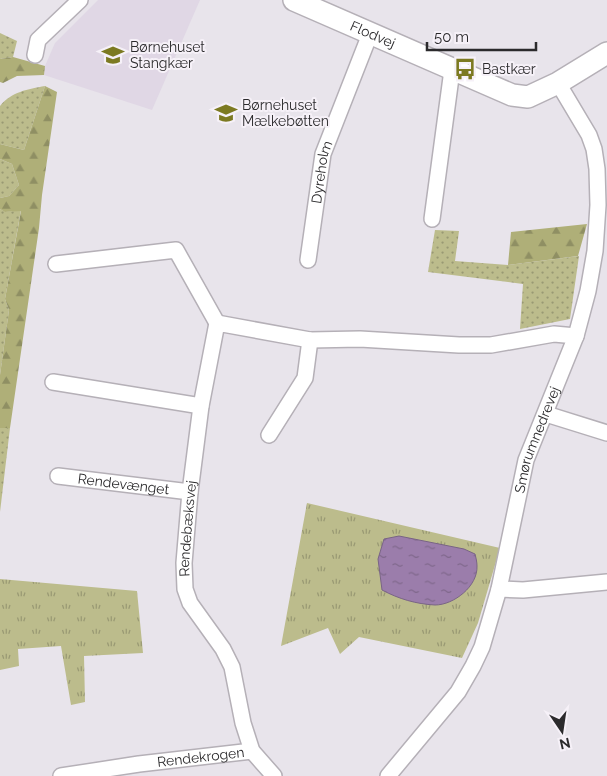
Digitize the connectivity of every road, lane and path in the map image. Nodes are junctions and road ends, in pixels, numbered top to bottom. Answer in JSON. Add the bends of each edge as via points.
{"nodes":[{"id":1,"x":80,"y":0,"type":"edge"},
{"id":2,"x":294,"y":0,"type":"edge"},
{"id":3,"x":370,"y":34,"type":"junction"},
{"id":4,"x":607,"y":53,"type":"edge"},
{"id":5,"x":35,"y":55,"type":"dead end"},
{"id":6,"x":452,"y":70,"type":"junction"},
{"id":7,"x":558,"y":83,"type":"junction"},
{"id":8,"x":432,"y":219,"type":"dead end"},
{"id":9,"x":308,"y":260,"type":"dead end"},
{"id":10,"x":56,"y":264,"type":"dead end"},
{"id":11,"x":216,"y":324,"type":"junction"},
{"id":12,"x":576,"y":336,"type":"junction"},
{"id":13,"x":310,"y":340,"type":"junction"},
{"id":14,"x":53,"y":382,"type":"dead end"},
{"id":15,"x":201,"y":406,"type":"junction"},
{"id":16,"x":546,"y":414,"type":"junction"},
{"id":17,"x":607,"y":433,"type":"edge"},
{"id":18,"x":269,"y":435,"type":"dead end"},
{"id":19,"x":58,"y":476,"type":"dead end"},
{"id":20,"x":190,"y":492,"type":"junction"},
{"id":21,"x":607,"y":582,"type":"edge"},
{"id":22,"x":499,"y":588,"type":"junction"},
{"id":23,"x":252,"y":751,"type":"junction"},
{"id":24,"x":61,"y":776,"type":"edge"},
{"id":25,"x":274,"y":776,"type":"edge"},
{"id":26,"x":388,"y":776,"type":"edge"}],
"edges":[{"from":1,"to":5,"type":"street","via":[[38,40]]},
{"from":2,"to":3,"type":"street","name":"Flodvej"},
{"from":3,"to":6,"type":"street","name":"Flodvej"},
{"from":3,"to":9,"type":"street","name":"Dyreholm","via":[[323,154]]},
{"from":4,"to":7,"type":"street"},
{"from":6,"to":7,"type":"street","name":"Flodvej","via":[[512,95],[528,97]]},
{"from":6,"to":8,"type":"street"},
{"from":7,"to":12,"type":"street","name":"Smørumnedrevej","via":[[589,135],[597,169],[595,251]]},
{"from":10,"to":11,"type":"street","via":[[176,250]]},
{"from":11,"to":13,"type":"street"},
{"from":11,"to":15,"type":"street","name":"Rendebæksvej"},
{"from":12,"to":13,"type":"street","via":[[554,334],[491,345],[459,346],[360,339]]},
{"from":12,"to":16,"type":"street","name":"Smørumnedrevej"},
{"from":13,"to":18,"type":"street","via":[[305,378]]},
{"from":14,"to":15,"type":"street"},
{"from":15,"to":20,"type":"street","name":"Rendebæksvej"},
{"from":16,"to":17,"type":"street"},
{"from":16,"to":22,"type":"street","name":"Smørumnedrevej","via":[[526,460]]},
{"from":19,"to":20,"type":"street","name":"Rendevænget"},
{"from":20,"to":23,"type":"street","name":"Rendebæksvej","via":[[185,589],[190,604],[232,667]]},
{"from":21,"to":22,"type":"street","via":[[523,590]]},
{"from":22,"to":26,"type":"street","name":"Smørumnedrevej","via":[[474,666],[458,692]]},
{"from":23,"to":24,"type":"street","name":"Rendekrogen"},
{"from":23,"to":25,"type":"street","name":"Rendebæksvej"}]}
